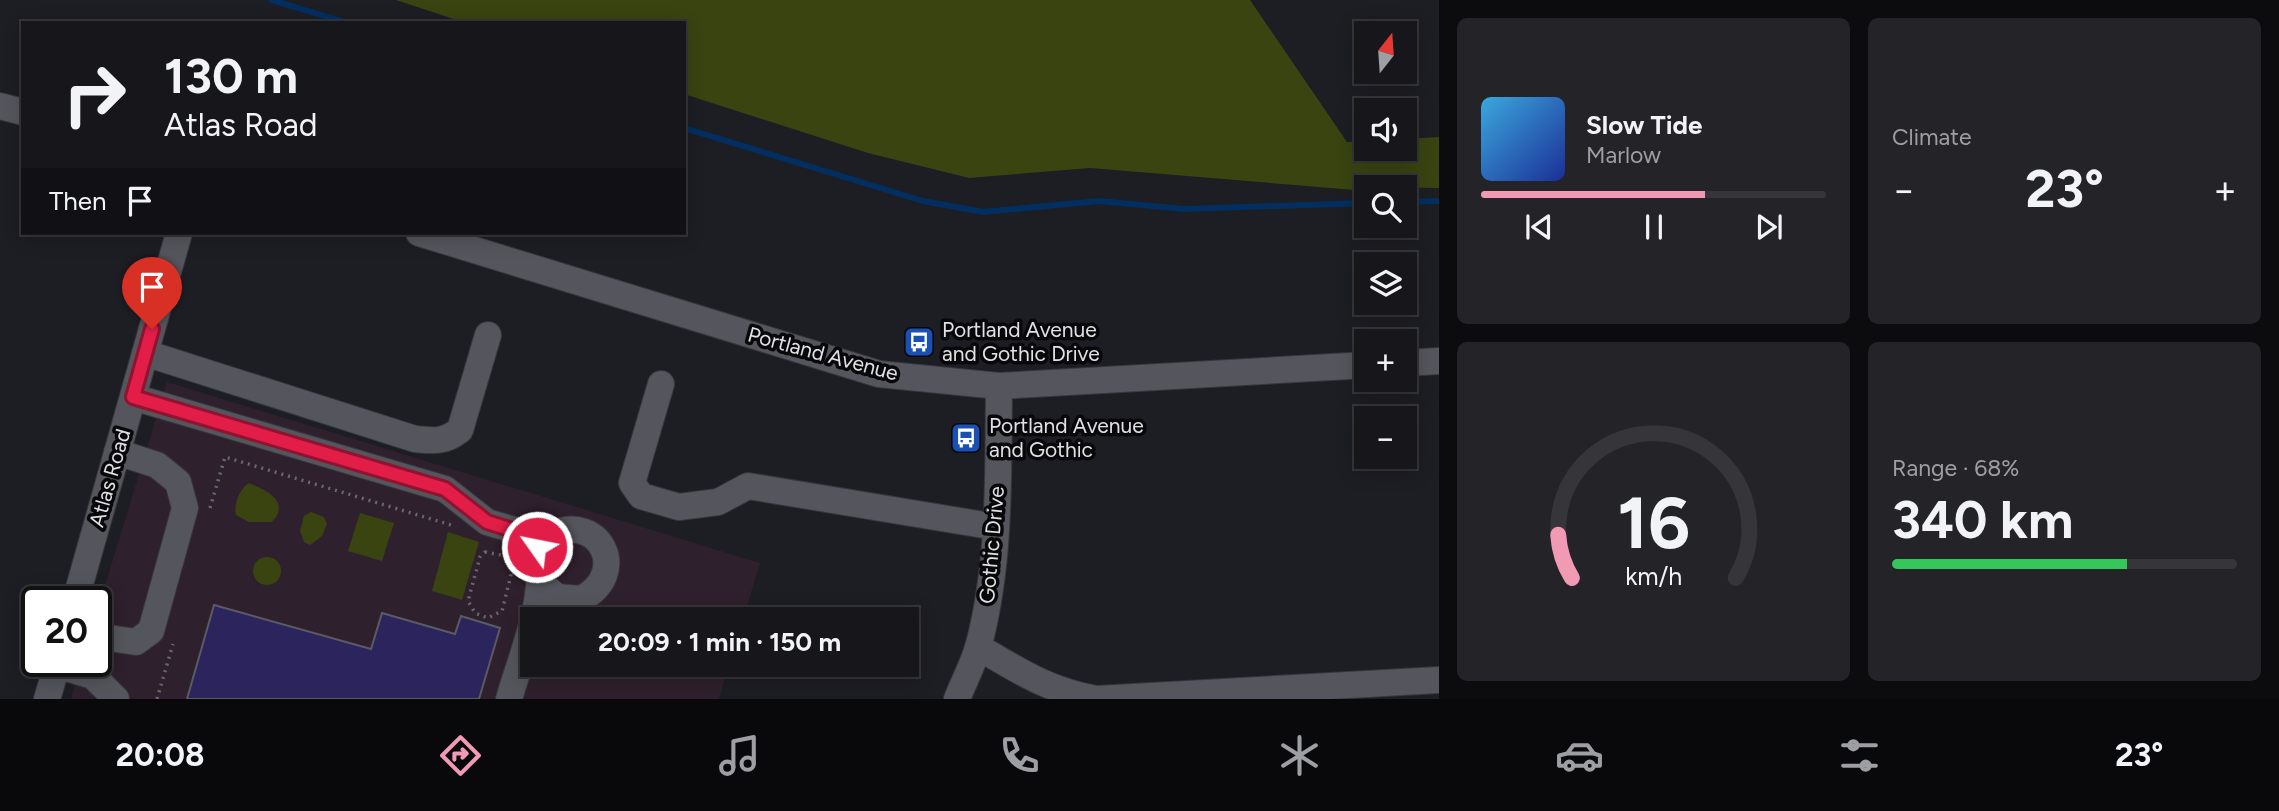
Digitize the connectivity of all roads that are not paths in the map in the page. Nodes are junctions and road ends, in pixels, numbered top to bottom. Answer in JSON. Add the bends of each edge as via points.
{"nodes":[{"id":1,"x":0,"y":106,"type":"edge"},
{"id":2,"x":21,"y":111,"type":"edge"},
{"id":3,"x":178,"y":235,"type":"edge"},
{"id":4,"x":426,"y":235,"type":"edge"},
{"id":5,"x":488,"y":335,"type":"dead end"},
{"id":6,"x":145,"y":354,"type":"junction"},
{"id":7,"x":1439,"y":361,"type":"edge"},
{"id":8,"x":1417,"y":362,"type":"edge"},
{"id":9,"x":1354,"y":366,"type":"edge"},
{"id":10,"x":661,"y":384,"type":"dead end"},
{"id":11,"x":999,"y":386,"type":"junction"},
{"id":12,"x":133,"y":397,"type":"junction"},
{"id":13,"x":117,"y":452,"type":"junction"},
{"id":14,"x":996,"y":527,"type":"junction"},
{"id":15,"x":538,"y":553,"type":"junction"},
{"id":16,"x":541,"y":583,"type":"junction"},
{"id":17,"x":79,"y":586,"type":"edge"},
{"id":18,"x":112,"y":638,"type":"edge"},
{"id":19,"x":978,"y":647,"type":"junction"},
{"id":20,"x":54,"y":677,"type":"edge"},
{"id":21,"x":94,"y":677,"type":"edge"},
{"id":22,"x":1439,"y":680,"type":"edge"},
{"id":23,"x":47,"y":699,"type":"edge"},
{"id":24,"x":116,"y":699,"type":"edge"},
{"id":25,"x":509,"y":699,"type":"edge"},
{"id":26,"x":957,"y":699,"type":"edge"}],
"edges":[{"from":1,"to":2,"type":"street"},
{"from":3,"to":6,"type":"street","name":"Atlas Road"},
{"from":4,"to":11,"type":"street","name":"Portland Avenue","via":[[879,374]]},
{"from":5,"to":6,"type":"street","via":[[460,429],[448,439],[432,441]]},
{"from":6,"to":12,"type":"street","name":"Atlas Road"},
{"from":7,"to":8,"type":"street"},
{"from":9,"to":11,"type":"street","name":"Portland Avenue"},
{"from":10,"to":14,"type":"street","via":[[632,482],[641,496],[679,507],[718,502],[748,486]]},
{"from":11,"to":14,"type":"street","name":"Gothic Drive"},
{"from":12,"to":13,"type":"street","name":"Atlas Road"},
{"from":12,"to":15,"type":"street","via":[[445,489],[487,522],[531,536]]},
{"from":13,"to":17,"type":"street","name":"Atlas Road"},
{"from":13,"to":18,"type":"street","via":[[157,465],[178,482],[185,508],[151,631],[136,642]]},
{"from":14,"to":19,"type":"street","name":"Gothic Drive","via":[[990,597]]},
{"from":15,"to":16,"type":"street"},
{"from":15,"to":16,"type":"street","via":[[552,534],[576,529],[597,539],[607,561],[601,584],[582,599],[557,597]]},
{"from":16,"to":25,"type":"street"},
{"from":19,"to":22,"type":"street","via":[[1037,682],[1066,694],[1097,699]]},
{"from":19,"to":26,"type":"street","name":"Gothic Drive"},
{"from":20,"to":23,"type":"street"},
{"from":21,"to":24,"type":"street"}]}
